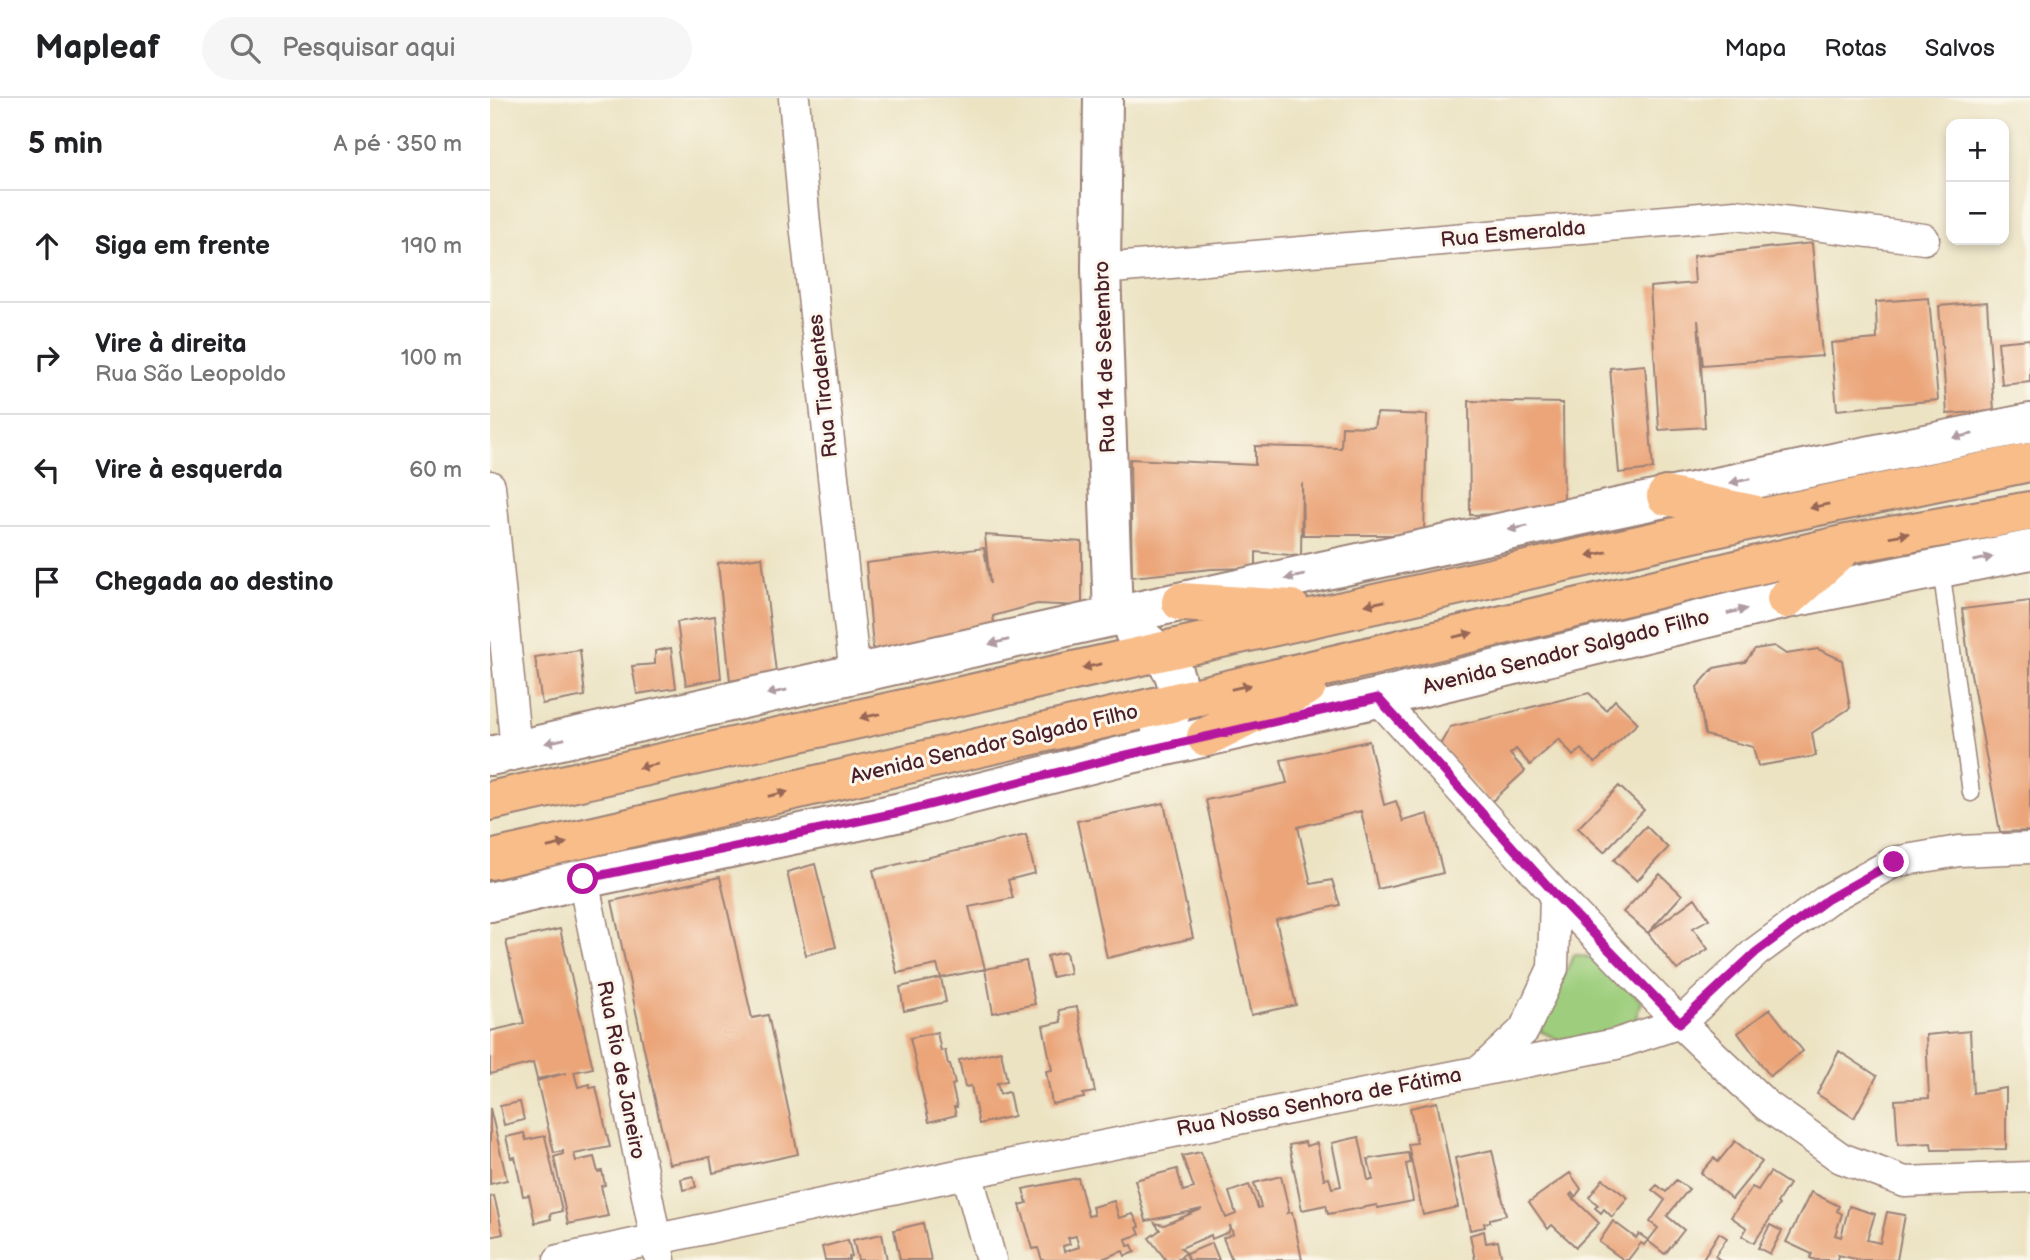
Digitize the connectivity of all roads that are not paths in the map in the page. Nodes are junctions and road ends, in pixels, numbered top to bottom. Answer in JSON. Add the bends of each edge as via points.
{"nodes":[{"id":1,"x":794,"y":98,"type":"edge"},
{"id":2,"x":1103,"y":98,"type":"edge"},
{"id":3,"x":1924,"y":239,"type":"dead end"},
{"id":4,"x":1101,"y":269,"type":"junction"},
{"id":5,"x":2030,"y":423,"type":"edge"},
{"id":6,"x":2030,"y":462,"type":"edge"},
{"id":7,"x":490,"y":486,"type":"edge"},
{"id":8,"x":1666,"y":496,"type":"junction"},
{"id":9,"x":2030,"y":511,"type":"edge"},
{"id":10,"x":1765,"y":517,"type":"junction"},
{"id":11,"x":1847,"y":544,"type":"junction"},
{"id":12,"x":2030,"y":550,"type":"edge"},
{"id":13,"x":1941,"y":568,"type":"junction"},
{"id":14,"x":1786,"y":599,"type":"junction"},
{"id":15,"x":1181,"y":602,"type":"junction"},
{"id":16,"x":1335,"y":612,"type":"junction"},
{"id":17,"x":1113,"y":616,"type":"junction"},
{"id":18,"x":1159,"y":651,"type":"junction"},
{"id":19,"x":1358,"y":659,"type":"junction"},
{"id":20,"x":855,"y":675,"type":"junction"},
{"id":21,"x":1378,"y":698,"type":"junction"},
{"id":22,"x":1175,"y":702,"type":"junction"},
{"id":23,"x":1206,"y":737,"type":"junction"},
{"id":24,"x":503,"y":753,"type":"edge"},
{"id":25,"x":1122,"y":756,"type":"junction"},
{"id":26,"x":1971,"y":793,"type":"dead end"},
{"id":27,"x":490,"y":801,"type":"edge"},
{"id":28,"x":2030,"y":848,"type":"edge"},
{"id":29,"x":490,"y":860,"type":"edge"},
{"id":30,"x":583,"y":879,"type":"junction"},
{"id":31,"x":1555,"y":894,"type":"junction"},
{"id":32,"x":490,"y":902,"type":"edge"},
{"id":33,"x":1680,"y":1023,"type":"junction"},
{"id":34,"x":1480,"y":1070,"type":"junction"},
{"id":35,"x":967,"y":1173,"type":"junction"},
{"id":36,"x":2030,"y":1177,"type":"edge"},
{"id":37,"x":657,"y":1250,"type":"edge"},
{"id":38,"x":559,"y":1260,"type":"edge"},
{"id":39,"x":991,"y":1260,"type":"edge"}],
"edges":[{"from":1,"to":20,"type":"street","name":"Rua Tiradentes"},
{"from":2,"to":4,"type":"street","name":"Rua 14 de Setembro"},
{"from":3,"to":4,"type":"street","name":"Rua Esmeralda","via":[[1736,215]]},
{"from":4,"to":17,"type":"street","name":"Rua 14 de Setembro"},
{"from":5,"to":8,"type":"street","one_way":true},
{"from":6,"to":10,"type":"main road","one_way":true},
{"from":7,"to":24,"type":"street"},
{"from":8,"to":10,"type":"main road"},
{"from":8,"to":15,"type":"street","one_way":true},
{"from":11,"to":9,"type":"main road","name":"Avenida Senador Salgado Filho","one_way":true},
{"from":10,"to":16,"type":"main road","one_way":true},
{"from":11,"to":14,"type":"main road"},
{"from":19,"to":11,"type":"main road","name":"Avenida Senador Salgado Filho","one_way":true},
{"from":13,"to":12,"type":"street","name":"Avenida Senador Salgado Filho","one_way":true},
{"from":13,"to":14,"type":"street","name":"Avenida Senador Salgado Filho"},
{"from":13,"to":26,"type":"lane"},
{"from":21,"to":14,"type":"street","name":"Avenida Senador Salgado Filho","one_way":true},
{"from":15,"to":16,"type":"main road"},
{"from":15,"to":17,"type":"street"},
{"from":16,"to":18,"type":"main road"},
{"from":17,"to":18,"type":"street"},
{"from":17,"to":20,"type":"street","one_way":true},
{"from":18,"to":22,"type":"street","via":[[1177,677]]},
{"from":18,"to":27,"type":"main road","one_way":true},
{"from":22,"to":19,"type":"main road","name":"Avenida Senador Salgado Filho","one_way":true},
{"from":19,"to":23,"type":"main road"},
{"from":20,"to":24,"type":"street","one_way":true},
{"from":21,"to":23,"type":"street","name":"Avenida Senador Salgado Filho"},
{"from":21,"to":31,"type":"street"},
{"from":22,"to":25,"type":"street","via":[[1160,730]]},
{"from":29,"to":22,"type":"main road","name":"Avenida Senador Salgado Filho","one_way":true},
{"from":23,"to":25,"type":"street","name":"Avenida Senador Salgado Filho"},
{"from":25,"to":30,"type":"street","name":"Avenida Senador Salgado Filho","via":[[901,812]]},
{"from":28,"to":33,"type":"street","name":"Rua Nossa Senhora de Fátima","via":[[1959,851],[1894,862],[1828,899],[1756,952]]},
{"from":30,"to":32,"type":"street","name":"Avenida Senador Salgado Filho"},
{"from":30,"to":37,"type":"street","name":"Rua Rio de Janeiro"},
{"from":31,"to":33,"type":"street"},
{"from":31,"to":34,"type":"street","via":[[1553,968],[1524,1030]]},
{"from":33,"to":34,"type":"street","name":"Rua Nossa Senhora de Fátima","via":[[1616,1044]]},
{"from":33,"to":36,"type":"street","via":[[1766,1105],[1841,1158],[1905,1182]]},
{"from":34,"to":35,"type":"street","name":"Rua Nossa Senhora de Fátima"},
{"from":35,"to":37,"type":"street","name":"Rua Nossa Senhora de Fátima"},
{"from":35,"to":39,"type":"street"},
{"from":37,"to":38,"type":"street","name":"Rua Nossa Senhora de Fátima"}]}
